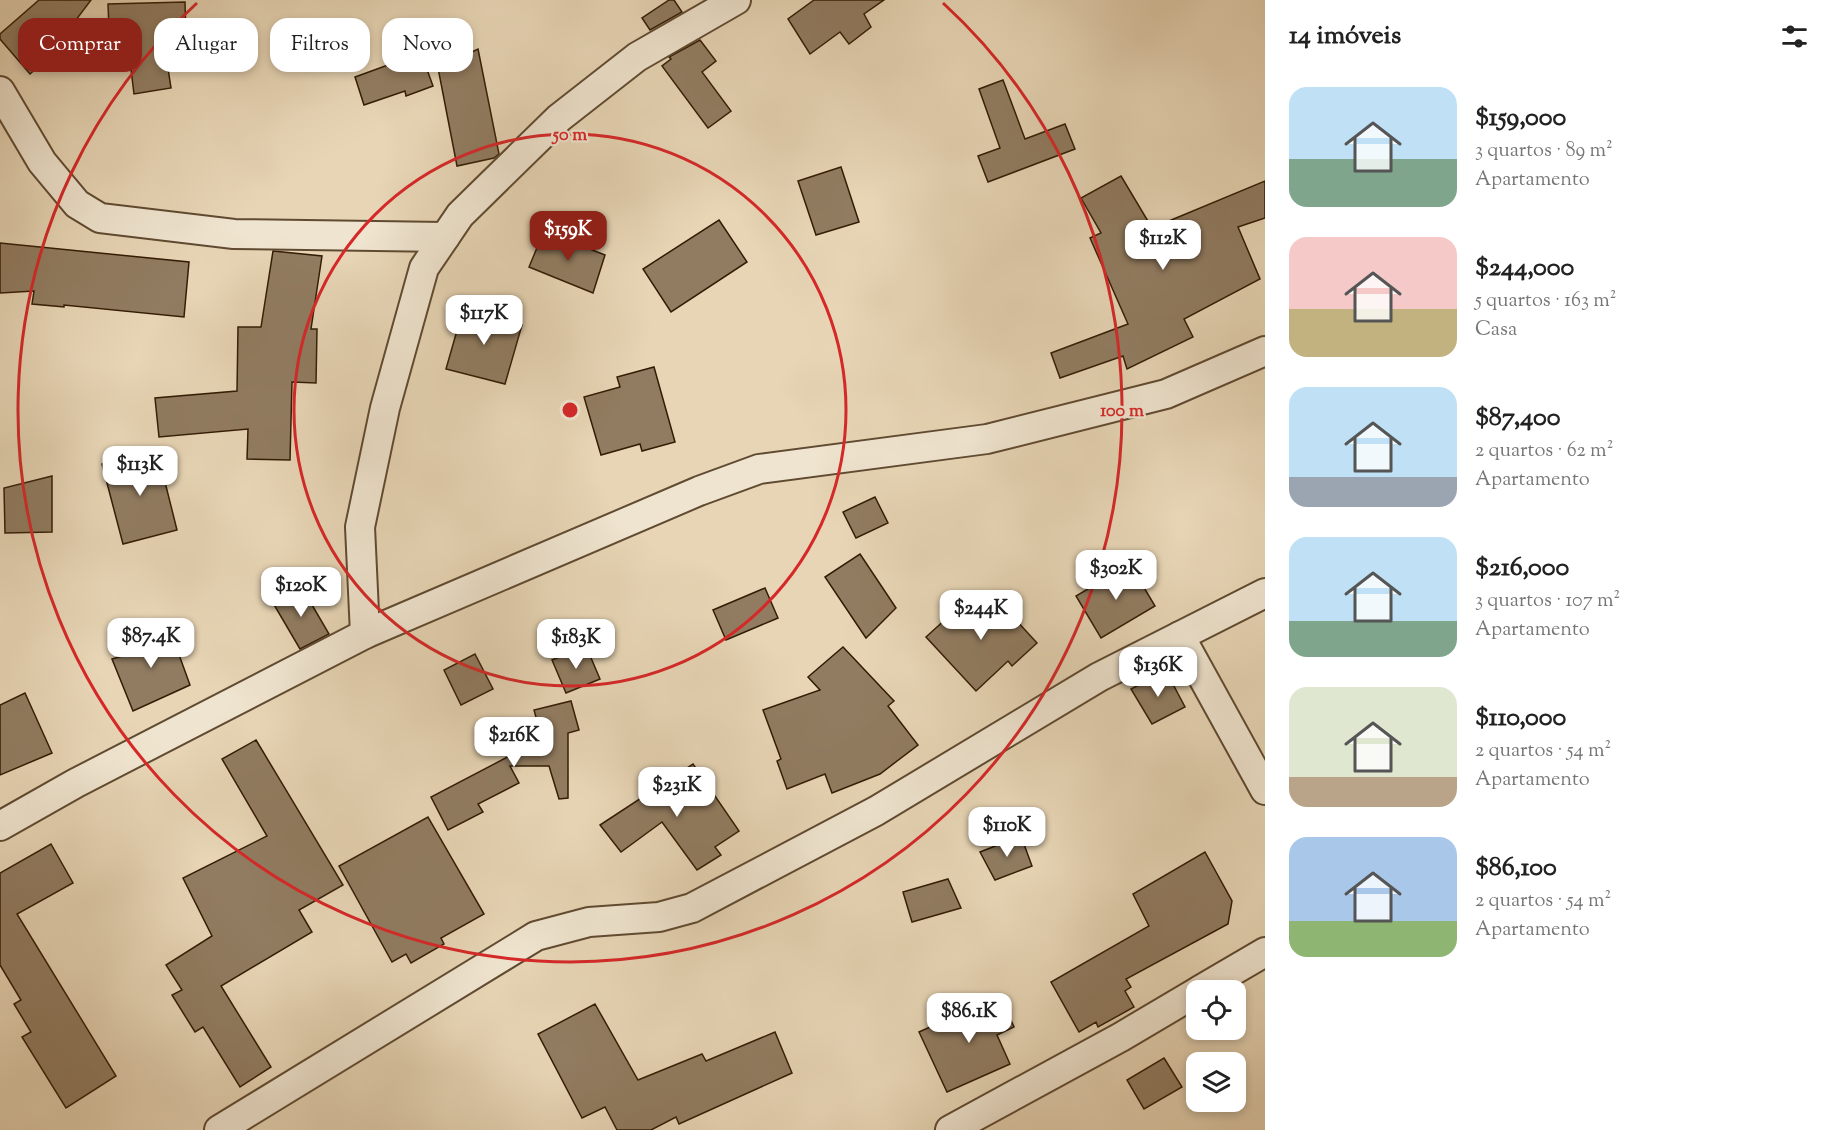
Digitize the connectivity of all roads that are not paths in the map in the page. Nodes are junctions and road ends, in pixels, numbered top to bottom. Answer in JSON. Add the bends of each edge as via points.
{"nodes":[{"id":1,"x":736,"y":0,"type":"edge"},
{"id":2,"x":0,"y":91,"type":"edge"},
{"id":3,"x":446,"y":237,"type":"junction"},
{"id":4,"x":1265,"y":351,"type":"edge"},
{"id":5,"x":1265,"y":593,"type":"edge"},
{"id":6,"x":365,"y":633,"type":"junction"},
{"id":7,"x":1180,"y":636,"type":"junction"},
{"id":8,"x":1265,"y":790,"type":"edge"},
{"id":9,"x":0,"y":826,"type":"edge"},
{"id":10,"x":1265,"y":952,"type":"edge"},
{"id":11,"x":1218,"y":980,"type":"edge"},
{"id":12,"x":1186,"y":999,"type":"edge"},
{"id":13,"x":219,"y":1130,"type":"edge"},
{"id":14,"x":950,"y":1130,"type":"edge"}],
"edges":[{"from":1,"to":3,"type":"street","via":[[637,57],[559,118],[460,215]]},
{"from":2,"to":3,"type":"street","via":[[42,162],[77,204],[100,218],[234,234]]},
{"from":3,"to":6,"type":"street","via":[[424,268],[385,408],[360,527]]},
{"from":4,"to":6,"type":"street","via":[[1166,394],[987,439],[759,469]]},
{"from":5,"to":7,"type":"street"},
{"from":6,"to":9,"type":"street"},
{"from":7,"to":8,"type":"street"},
{"from":7,"to":13,"type":"street","via":[[1099,678],[876,811],[692,908],[659,917],[590,922],[536,936]]},
{"from":10,"to":11,"type":"street"},
{"from":12,"to":14,"type":"street"}]}
